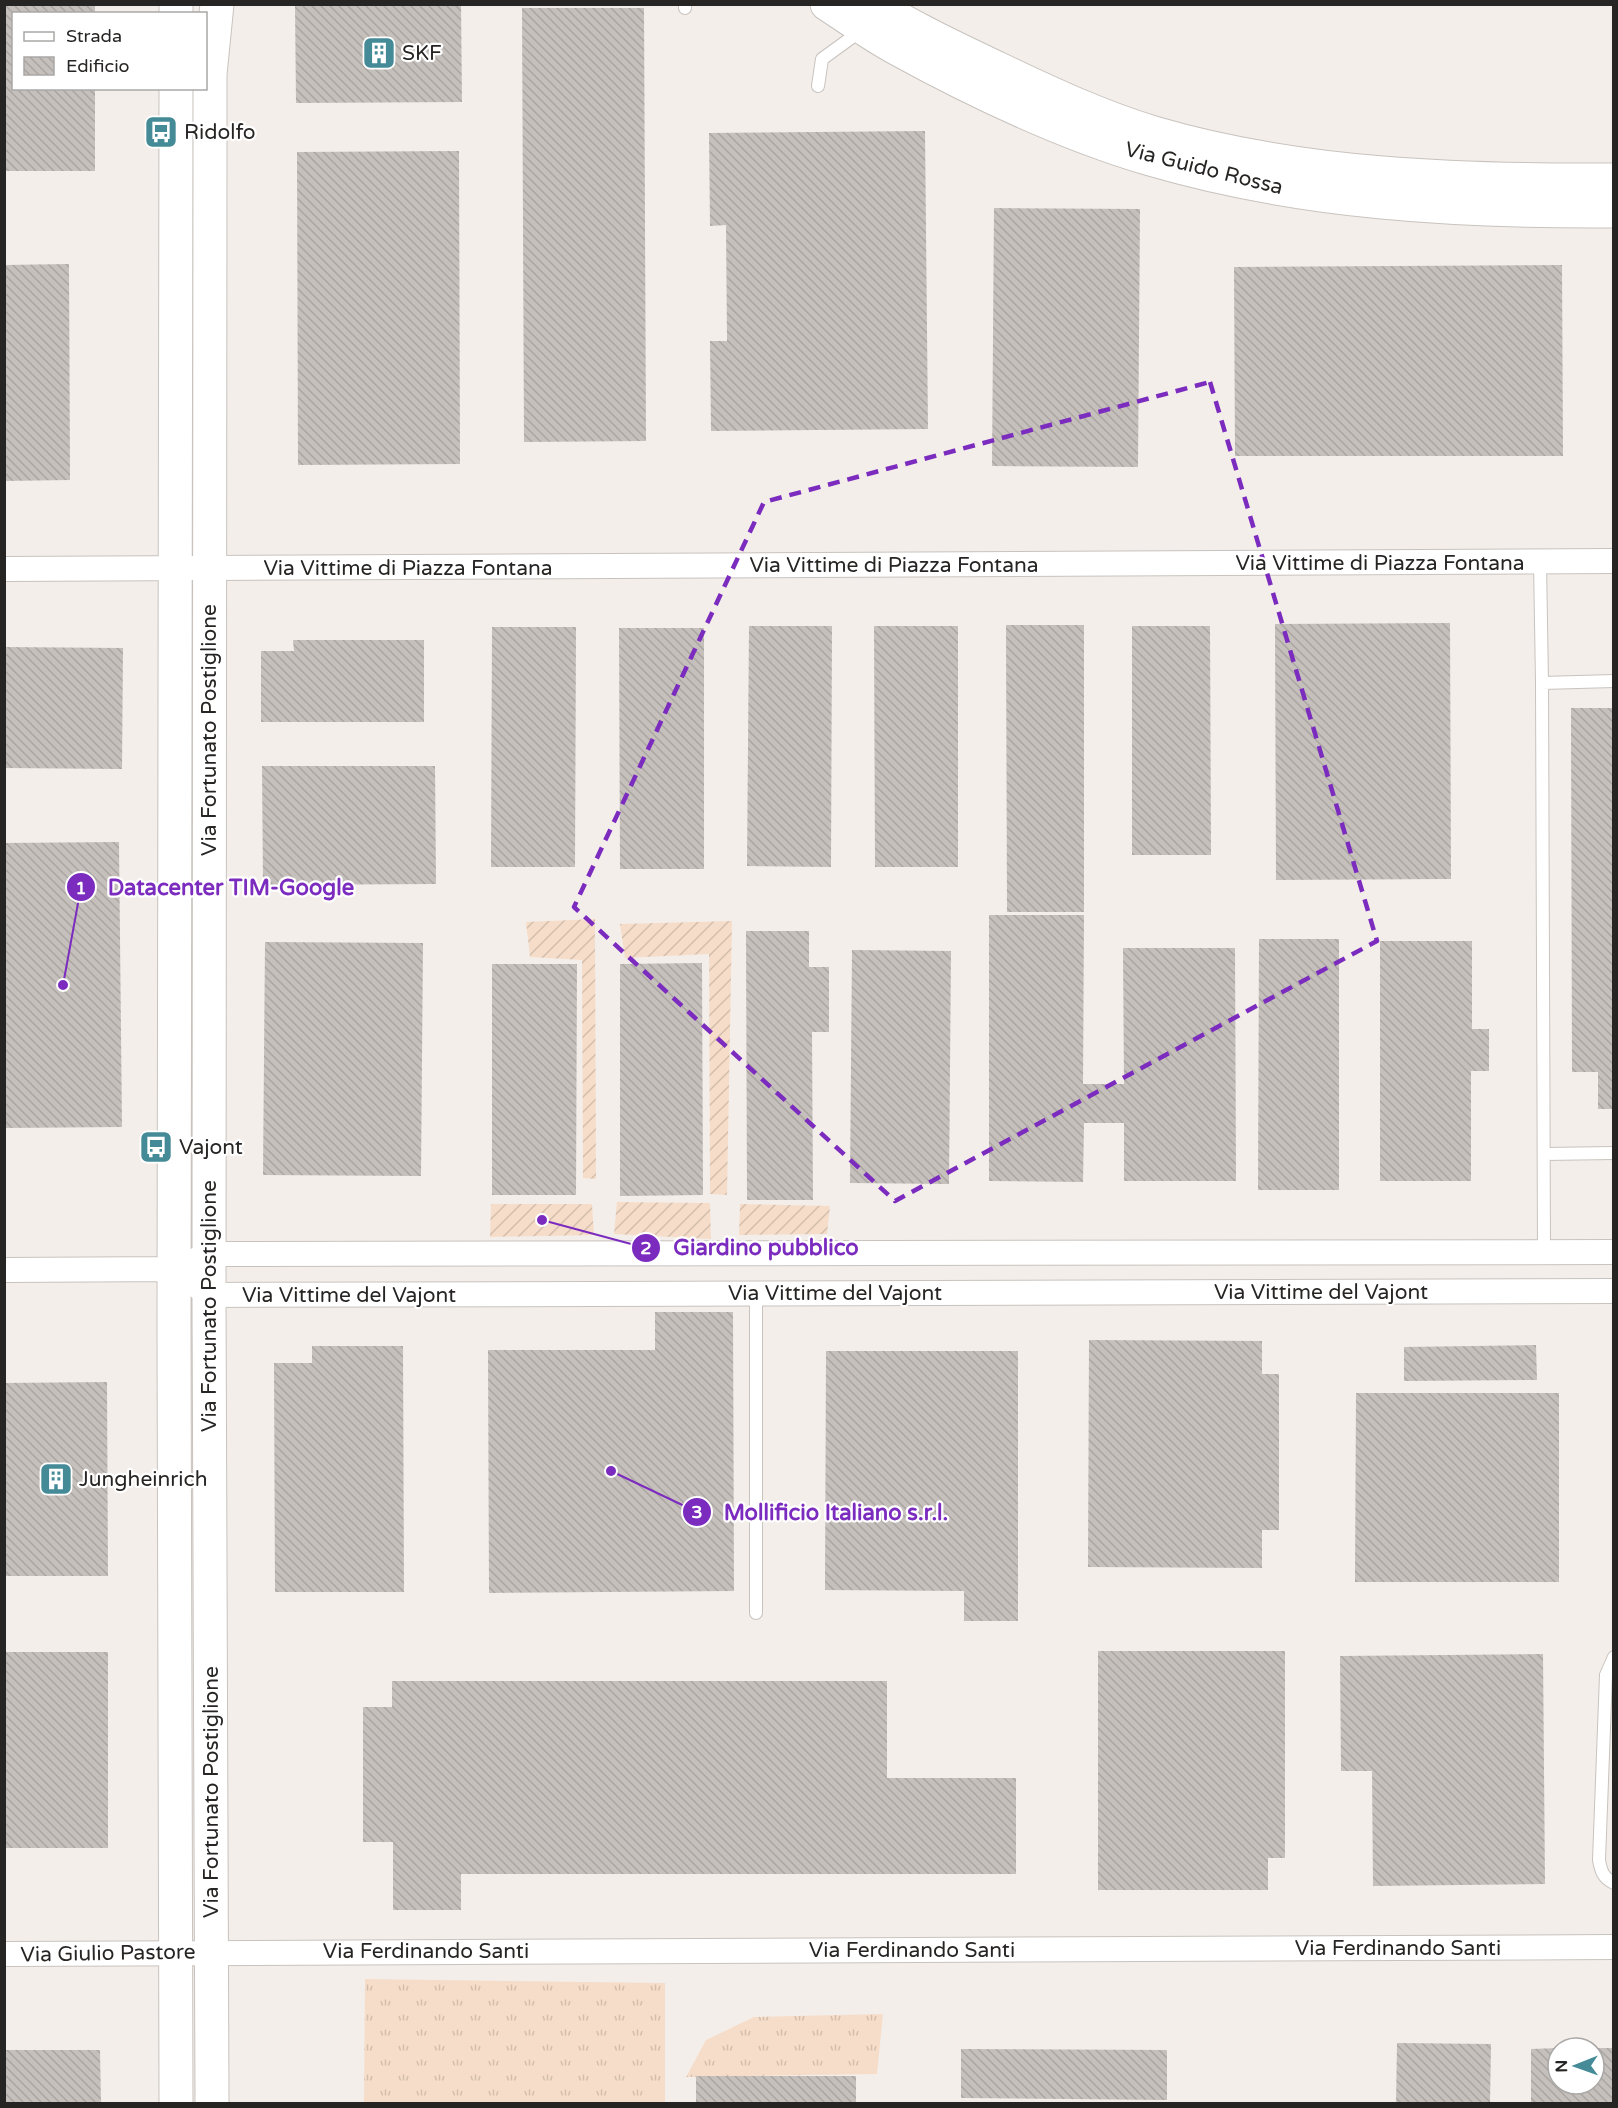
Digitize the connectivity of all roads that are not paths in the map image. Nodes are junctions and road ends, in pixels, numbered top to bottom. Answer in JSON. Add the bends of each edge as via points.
{"nodes":[{"id":1,"x":217,"y":4,"type":"edge"},
{"id":2,"x":827,"y":4,"type":"edge"},
{"id":3,"x":870,"y":16,"type":"edge"},
{"id":4,"x":818,"y":87,"type":"dead end"},
{"id":5,"x":176,"y":90,"type":"edge"},
{"id":6,"x":210,"y":131,"type":"junction"},
{"id":7,"x":176,"y":133,"type":"junction"},
{"id":8,"x":1614,"y":180,"type":"edge"},
{"id":9,"x":1614,"y":211,"type":"edge"},
{"id":10,"x":1614,"y":561,"type":"edge"},
{"id":11,"x":1540,"y":562,"type":"junction"},
{"id":12,"x":4,"y":569,"type":"edge"},
{"id":13,"x":174,"y":569,"type":"junction"},
{"id":14,"x":209,"y":569,"type":"junction"},
{"id":15,"x":1614,"y":681,"type":"edge"},
{"id":16,"x":1542,"y":682,"type":"junction"},
{"id":17,"x":192,"y":943,"type":"junction"},
{"id":18,"x":1614,"y":1153,"type":"edge"},
{"id":19,"x":1544,"y":1154,"type":"junction"},
{"id":20,"x":1321,"y":1252,"type":"junction"},
{"id":21,"x":1544,"y":1252,"type":"junction"},
{"id":22,"x":1614,"y":1252,"type":"edge"},
{"id":23,"x":541,"y":1253,"type":"junction"},
{"id":24,"x":209,"y":1254,"type":"junction"},
{"id":25,"x":174,"y":1269,"type":"junction"},
{"id":26,"x":4,"y":1270,"type":"edge"},
{"id":27,"x":1544,"y":1291,"type":"junction"},
{"id":28,"x":1614,"y":1291,"type":"edge"},
{"id":29,"x":1322,"y":1292,"type":"junction"},
{"id":30,"x":756,"y":1293,"type":"junction"},
{"id":31,"x":541,"y":1294,"type":"junction"},
{"id":32,"x":209,"y":1295,"type":"junction"},
{"id":33,"x":756,"y":1613,"type":"dead end"},
{"id":34,"x":1614,"y":1657,"type":"edge"},
{"id":35,"x":193,"y":1669,"type":"junction"},
{"id":36,"x":1614,"y":1883,"type":"edge"},
{"id":37,"x":1614,"y":1947,"type":"edge"},
{"id":38,"x":211,"y":1952,"type":"junction"},
{"id":39,"x":175,"y":1953,"type":"junction"},
{"id":40,"x":4,"y":1954,"type":"edge"},
{"id":41,"x":176,"y":2103,"type":"edge"},
{"id":42,"x":212,"y":2103,"type":"edge"}],
"edges":[{"from":1,"to":6,"type":"street","name":"Via Fortunato Postiglione","via":[[210,74]]},
{"from":2,"to":3,"type":"street","name":"Via Guido Rossa"},
{"from":3,"to":4,"type":"lane","via":[[822,59]]},
{"from":3,"to":8,"type":"street","name":"Via Guido Rossa","via":[[909,26],[1061,99],[1154,133],[1222,149],[1316,165],[1430,176]]},
{"from":3,"to":9,"type":"street","name":"Via Guido Rossa","via":[[895,47],[1049,123],[1149,159],[1314,195],[1424,206]]},
{"from":5,"to":7,"type":"street","name":"Via Fortunato Postiglione"},
{"from":6,"to":7,"type":"street"},
{"from":6,"to":14,"type":"street","name":"Via Fortunato Postiglione"},
{"from":7,"to":13,"type":"street","name":"Via Fortunato Postiglione"},
{"from":10,"to":11,"type":"street","name":"Via Vittime di Piazza Fontana"},
{"from":11,"to":14,"type":"street","name":"Via Vittime di Piazza Fontana"},
{"from":11,"to":16,"type":"lane"},
{"from":12,"to":13,"type":"street","name":"Via Vittime di Piazza Fontana"},
{"from":13,"to":14,"type":"street","name":"Via Vittime di Piazza Fontana"},
{"from":13,"to":17,"type":"street","name":"Via Fortunato Postiglione"},
{"from":14,"to":17,"type":"street","name":"Via Fortunato Postiglione"},
{"from":15,"to":16,"type":"lane"},
{"from":16,"to":19,"type":"lane"},
{"from":17,"to":24,"type":"street","name":"Via Fortunato Postiglione"},
{"from":17,"to":25,"type":"street","name":"Via Fortunato Postiglione"},
{"from":18,"to":19,"type":"lane"},
{"from":19,"to":21,"type":"lane"},
{"from":20,"to":21,"type":"street","name":"Via Vittime del Vajont"},
{"from":20,"to":23,"type":"street","name":"Via Vittime del Vajont"},
{"from":20,"to":29,"type":"street"},
{"from":21,"to":22,"type":"street","name":"Via Vittime del Vajont"},
{"from":21,"to":27,"type":"street"},
{"from":23,"to":24,"type":"street","name":"Via Vittime del Vajont"},
{"from":23,"to":31,"type":"street"},
{"from":24,"to":25,"type":"street","name":"Via Vittime del Vajont"},
{"from":24,"to":32,"type":"street","name":"Via Fortunato Postiglione"},
{"from":25,"to":26,"type":"street"},
{"from":25,"to":32,"type":"street"},
{"from":25,"to":35,"type":"street","name":"Via Fortunato Postiglione"},
{"from":27,"to":28,"type":"street","name":"Via Vittime del Vajont"},
{"from":27,"to":29,"type":"street","name":"Via Vittime del Vajont"},
{"from":29,"to":30,"type":"street","name":"Via Vittime del Vajont"},
{"from":30,"to":31,"type":"street","name":"Via Vittime del Vajont"},
{"from":30,"to":33,"type":"lane"},
{"from":31,"to":32,"type":"street","name":"Via Vittime del Vajont"},
{"from":32,"to":35,"type":"street","name":"Via Fortunato Postiglione"},
{"from":34,"to":36,"type":"lane","via":[[1605,1675],[1599,1860],[1602,1874]]},
{"from":35,"to":38,"type":"street","name":"Via Fortunato Postiglione"},
{"from":35,"to":39,"type":"street","name":"Via Fortunato Postiglione"},
{"from":37,"to":38,"type":"street","name":"Via Ferdinando Santi"},
{"from":38,"to":39,"type":"street","name":"Via Giulio Pastore"},
{"from":38,"to":42,"type":"street","name":"Via Fortunato Postiglione"},
{"from":39,"to":40,"type":"street","name":"Via Giulio Pastore"},
{"from":39,"to":41,"type":"street","name":"Via Fortunato Postiglione"}]}
